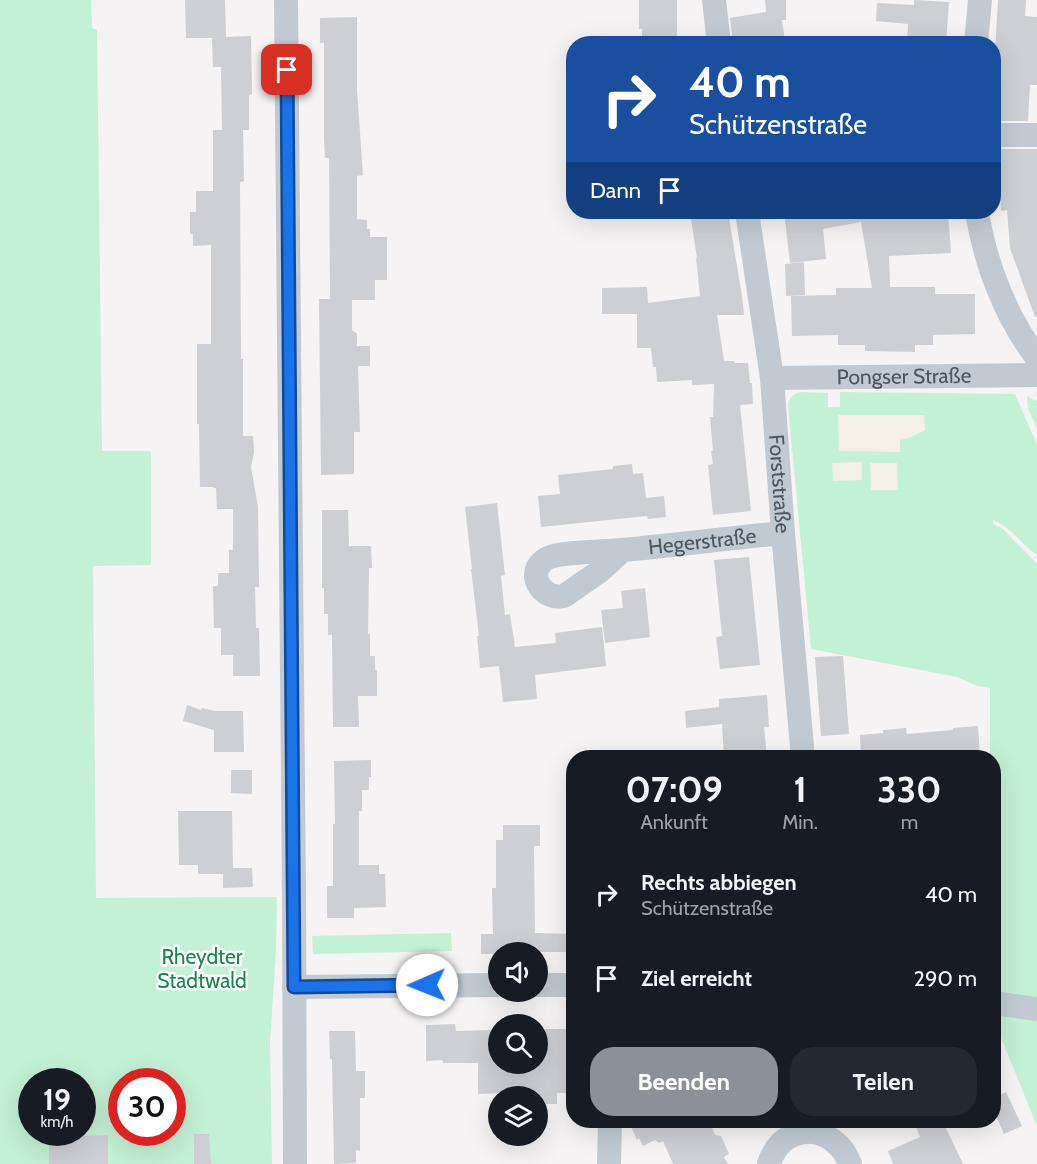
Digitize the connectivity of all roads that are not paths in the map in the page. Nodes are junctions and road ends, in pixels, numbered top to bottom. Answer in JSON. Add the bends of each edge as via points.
{"nodes":[{"id":1,"x":286,"y":0,"type":"edge"},
{"id":2,"x":714,"y":0,"type":"edge"},
{"id":3,"x":980,"y":0,"type":"edge"},
{"id":4,"x":718,"y":36,"type":"edge"},
{"id":5,"x":977,"y":36,"type":"edge"},
{"id":6,"x":1001,"y":135,"type":"edge"},
{"id":7,"x":1037,"y":135,"type":"edge"},
{"id":8,"x":748,"y":219,"type":"edge"},
{"id":9,"x":979,"y":219,"type":"edge"},
{"id":10,"x":1037,"y":358,"type":"edge"},
{"id":11,"x":1037,"y":375,"type":"edge"},
{"id":12,"x":772,"y":378,"type":"junction"},
{"id":13,"x":783,"y":533,"type":"junction"},
{"id":14,"x":623,"y":550,"type":"dead end"},
{"id":15,"x":802,"y":750,"type":"edge"},
{"id":16,"x":488,"y":985,"type":"edge"},
{"id":17,"x":548,"y":985,"type":"edge"},
{"id":18,"x":566,"y":985,"type":"edge"},
{"id":19,"x":294,"y":987,"type":"junction"},
{"id":20,"x":1001,"y":1004,"type":"edge"},
{"id":21,"x":1037,"y":1009,"type":"edge"},
{"id":22,"x":610,"y":1128,"type":"edge"},
{"id":23,"x":841,"y":1128,"type":"edge"},
{"id":24,"x":846,"y":1156,"type":"edge"},
{"id":25,"x":295,"y":1164,"type":"edge"},
{"id":26,"x":609,"y":1164,"type":"edge"},
{"id":27,"x":769,"y":1164,"type":"edge"}],
"edges":[{"from":1,"to":19,"type":"street"},
{"from":2,"to":4,"type":"street"},
{"from":3,"to":5,"type":"street"},
{"from":6,"to":7,"type":"street"},
{"from":8,"to":12,"type":"street","name":"Forststraße"},
{"from":9,"to":10,"type":"street","via":[[999,288]]},
{"from":11,"to":12,"type":"street","name":"Pongser Straße"},
{"from":12,"to":13,"type":"street","name":"Forststraße"},
{"from":13,"to":14,"type":"street","name":"Hegerstraße"},
{"from":13,"to":15,"type":"street","name":"Forststraße"},
{"from":16,"to":19,"type":"street"},
{"from":17,"to":18,"type":"street"},
{"from":19,"to":25,"type":"street"},
{"from":20,"to":21,"type":"street"},
{"from":22,"to":26,"type":"street"},
{"from":23,"to":24,"type":"street"},
{"from":24,"to":27,"type":"street","via":[[829,1138],[814,1132],[797,1133],[782,1140]]}]}
